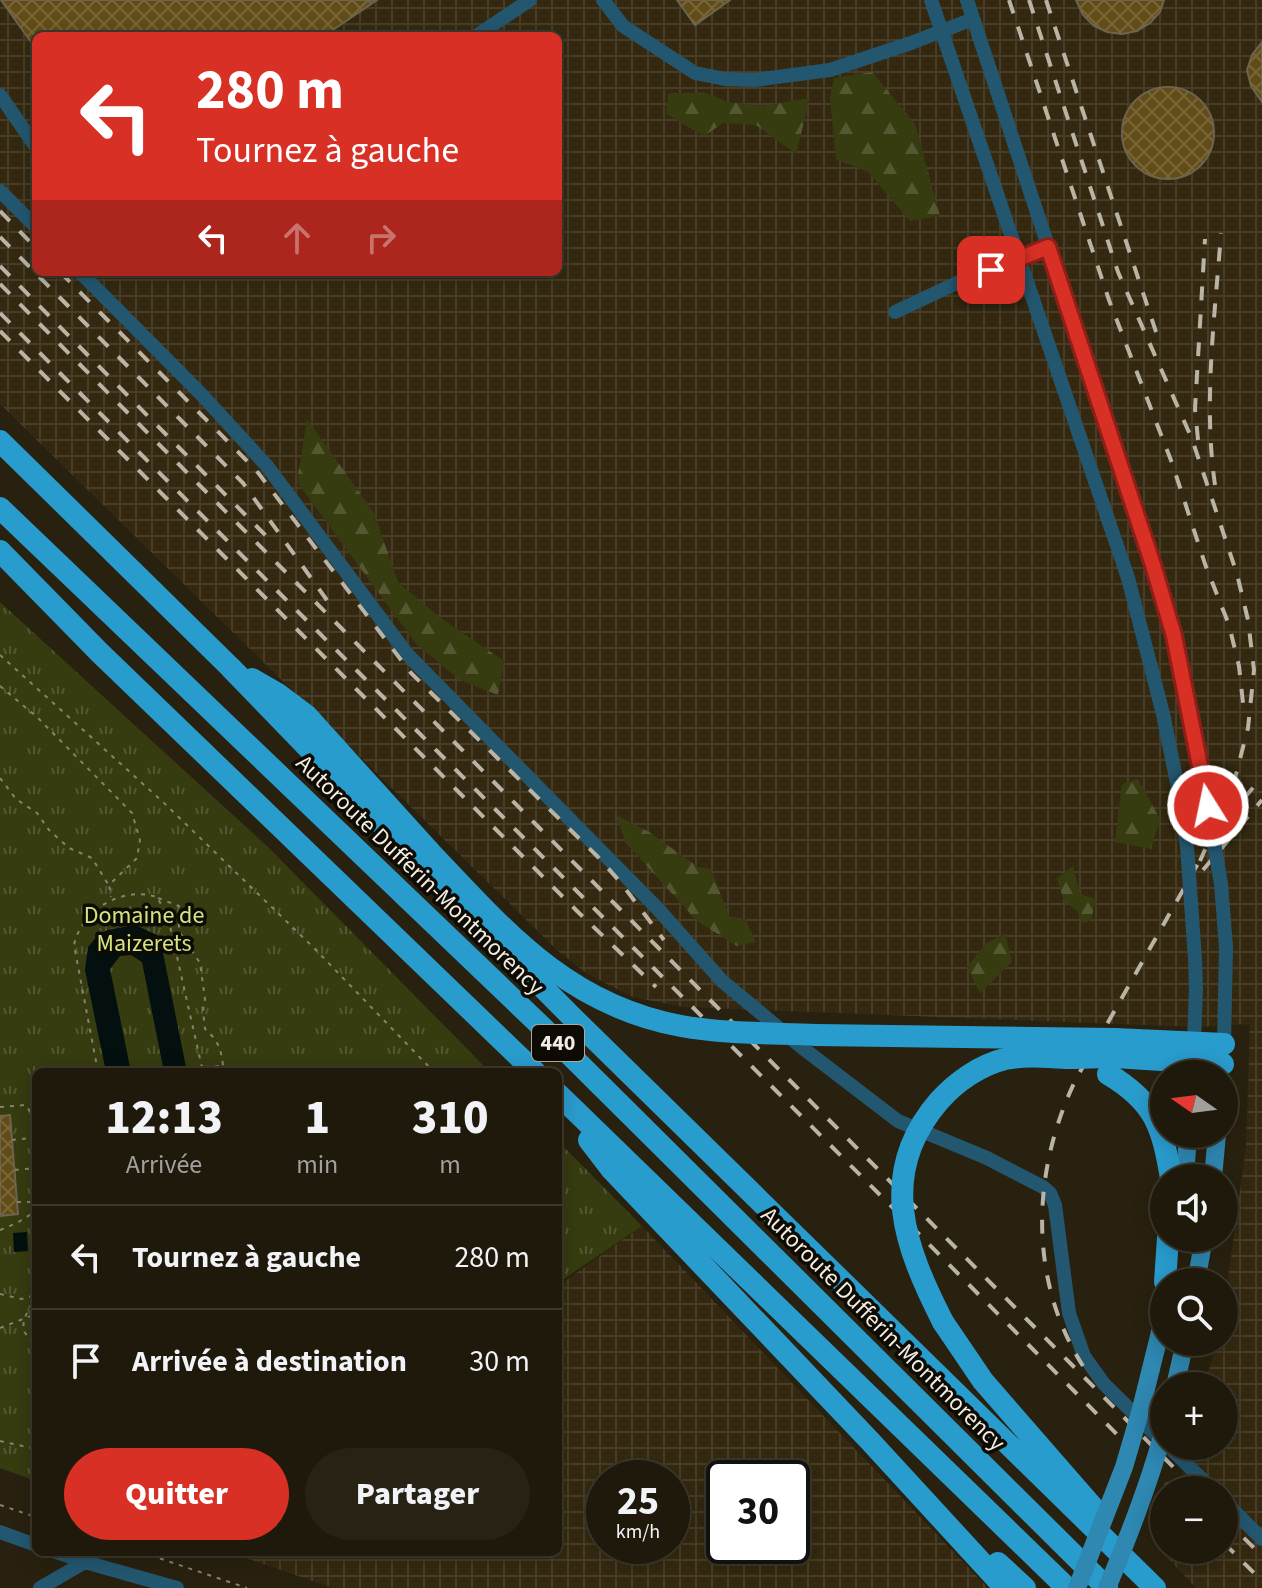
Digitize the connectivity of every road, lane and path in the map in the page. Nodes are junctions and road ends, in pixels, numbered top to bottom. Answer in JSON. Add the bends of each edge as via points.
{"nodes":[{"id":1,"x":530,"y":0,"type":"edge"},
{"id":2,"x":603,"y":0,"type":"edge"},
{"id":3,"x":931,"y":0,"type":"edge"},
{"id":4,"x":967,"y":0,"type":"edge"},
{"id":5,"x":973,"y":19,"type":"junction"},
{"id":6,"x":941,"y":31,"type":"junction"},
{"id":7,"x":482,"y":32,"type":"edge"},
{"id":8,"x":0,"y":95,"type":"edge"},
{"id":9,"x":32,"y":141,"type":"edge"},
{"id":10,"x":0,"y":191,"type":"edge"},
{"id":11,"x":32,"y":223,"type":"edge"},
{"id":12,"x":1048,"y":247,"type":"junction"},
{"id":13,"x":1019,"y":260,"type":"junction"},
{"id":14,"x":84,"y":276,"type":"edge"},
{"id":15,"x":895,"y":312,"type":"dead end"},
{"id":16,"x":0,"y":441,"type":"edge"},
{"id":17,"x":0,"y":508,"type":"edge"},
{"id":18,"x":0,"y":551,"type":"edge"},
{"id":19,"x":0,"y":567,"type":"edge"},
{"id":20,"x":100,"y":653,"type":"junction"},
{"id":21,"x":0,"y":655,"type":"edge"},
{"id":22,"x":230,"y":667,"type":"junction"},
{"id":23,"x":0,"y":686,"type":"edge"},
{"id":24,"x":0,"y":778,"type":"edge"},
{"id":25,"x":109,"y":885,"type":"junction"},
{"id":26,"x":157,"y":897,"type":"junction"},
{"id":27,"x":111,"y":899,"type":"junction"},
{"id":28,"x":1113,"y":1057,"type":"junction"},
{"id":29,"x":1193,"y":1059,"type":"edge"},
{"id":30,"x":1223,"y":1060,"type":"edge"},
{"id":31,"x":223,"y":1065,"type":"junction"},
{"id":32,"x":202,"y":1067,"type":"joint"},
{"id":33,"x":97,"y":1068,"type":"edge"},
{"id":34,"x":228,"y":1068,"type":"edge"},
{"id":35,"x":430,"y":1068,"type":"edge"},
{"id":36,"x":531,"y":1068,"type":"edge"},
{"id":37,"x":562,"y":1098,"type":"edge"},
{"id":38,"x":0,"y":1107,"type":"edge"},
{"id":39,"x":562,"y":1107,"type":"edge"},
{"id":40,"x":32,"y":1129,"type":"edge"},
{"id":41,"x":32,"y":1138,"type":"edge"},
{"id":42,"x":12,"y":1140,"type":"dead end"},
{"id":43,"x":1168,"y":1164,"type":"edge"},
{"id":44,"x":32,"y":1169,"type":"edge"},
{"id":45,"x":15,"y":1170,"type":"dead end"},
{"id":46,"x":17,"y":1202,"type":"dead end"},
{"id":47,"x":32,"y":1205,"type":"edge"},
{"id":48,"x":32,"y":1213,"type":"edge"},
{"id":49,"x":0,"y":1230,"type":"edge"},
{"id":50,"x":0,"y":1294,"type":"edge"},
{"id":51,"x":32,"y":1296,"type":"edge"},
{"id":52,"x":32,"y":1303,"type":"edge"},
{"id":53,"x":32,"y":1316,"type":"edge"},
{"id":54,"x":24,"y":1319,"type":"junction"},
{"id":55,"x":0,"y":1328,"type":"edge"},
{"id":56,"x":32,"y":1342,"type":"edge"},
{"id":57,"x":1154,"y":1356,"type":"edge"},
{"id":58,"x":1150,"y":1425,"type":"edge"},
{"id":59,"x":0,"y":1441,"type":"edge"},
{"id":60,"x":870,"y":1441,"type":"junction"},
{"id":61,"x":32,"y":1448,"type":"edge"},
{"id":62,"x":1156,"y":1460,"type":"edge"},
{"id":63,"x":1185,"y":1460,"type":"edge"},
{"id":64,"x":1200,"y":1476,"type":"edge"},
{"id":65,"x":0,"y":1505,"type":"edge"},
{"id":66,"x":1238,"y":1515,"type":"edge"},
{"id":67,"x":32,"y":1516,"type":"edge"},
{"id":68,"x":0,"y":1532,"type":"edge"},
{"id":69,"x":1262,"y":1539,"type":"edge"},
{"id":70,"x":32,"y":1544,"type":"edge"},
{"id":71,"x":68,"y":1556,"type":"edge"},
{"id":72,"x":153,"y":1556,"type":"edge"},
{"id":73,"x":85,"y":1562,"type":"junction"},
{"id":74,"x":40,"y":1588,"type":"edge"},
{"id":75,"x":177,"y":1588,"type":"edge"},
{"id":76,"x":247,"y":1588,"type":"edge"},
{"id":77,"x":1005,"y":1588,"type":"edge"},
{"id":78,"x":1025,"y":1588,"type":"edge"},
{"id":79,"x":1067,"y":1588,"type":"edge"},
{"id":80,"x":1077,"y":1588,"type":"edge"},
{"id":81,"x":1107,"y":1588,"type":"edge"},
{"id":82,"x":1155,"y":1588,"type":"edge"},
{"id":83,"x":1164,"y":1588,"type":"edge"}],
"edges":[{"from":1,"to":7,"type":"street"},
{"from":2,"to":6,"type":"street","via":[[623,26],[695,73],[725,79],[830,70]]},
{"from":3,"to":6,"type":"street"},
{"from":4,"to":5,"type":"street"},
{"from":5,"to":6,"type":"street"},
{"from":5,"to":12,"type":"street"},
{"from":6,"to":13,"type":"street"},
{"from":8,"to":9,"type":"street"},
{"from":10,"to":11,"type":"street"},
{"from":12,"to":13,"type":"street"},
{"from":12,"to":30,"type":"street","bridge":true,"via":[[1170,622],[1221,884],[1226,947]]},
{"from":13,"to":15,"type":"street"},
{"from":13,"to":29,"type":"street","bridge":true,"via":[[1128,578],[1160,699],[1187,846],[1196,989]]},
{"from":14,"to":58,"type":"street","via":[[267,466],[407,654],[722,981],[898,1121],[987,1158],[1050,1193],[1069,1313],[1084,1356],[1104,1384]]},
{"from":16,"to":22,"type":"highway"},
{"from":17,"to":81,"type":"highway","name":"Autoroute Dufferin-Montmorency","number":"440","via":[[541,1026]]},
{"from":18,"to":20,"type":"highway","number":"440"},
{"from":19,"to":20,"type":"highway"},
{"from":20,"to":36,"type":"highway","number":"440"},
{"from":21,"to":35,"type":"path","via":[[163,802]]},
{"from":22,"to":28,"type":"highway","bridge":true,"via":[[306,715],[522,947],[566,981],[614,1007],[682,1026]]},
{"from":22,"to":82,"type":"highway","via":[[581,1026]]},
{"from":23,"to":25,"type":"path","via":[[132,813],[140,840],[137,858]]},
{"from":24,"to":25,"type":"path","via":[[69,848],[92,858]]},
{"from":25,"to":27,"type":"path"},
{"from":26,"to":27,"type":"path"},
{"from":26,"to":31,"type":"path","via":[[179,906],[179,931],[200,963],[205,1029],[216,1038]]},
{"from":26,"to":32,"type":"path","via":[[168,917]]},
{"from":27,"to":33,"type":"path","via":[[82,923],[74,945]]},
{"from":28,"to":29,"type":"highway"},
{"from":28,"to":43,"type":"highway","via":[[1125,1085],[1149,1106],[1163,1135]]},
{"from":28,"to":83,"type":"highway","bridge":true,"via":[[1088,1063],[1031,1055],[983,1067],[963,1079],[915,1134],[902,1197],[904,1225],[914,1258],[960,1349],[1028,1435]]},
{"from":31,"to":32,"type":"path"},
{"from":31,"to":34,"type":"path"},
{"from":37,"to":79,"type":"highway","number":"440"},
{"from":38,"to":40,"type":"path","via":[[25,1105]]},
{"from":39,"to":60,"type":"highway","via":[[612,1170]]},
{"from":41,"to":42,"type":"path"},
{"from":44,"to":45,"type":"path"},
{"from":46,"to":47,"type":"path"},
{"from":48,"to":49,"type":"path"},
{"from":50,"to":51,"type":"path"},
{"from":52,"to":54,"type":"path"},
{"from":53,"to":54,"type":"path"},
{"from":54,"to":55,"type":"path"},
{"from":54,"to":56,"type":"path","via":[[23,1330]]},
{"from":57,"to":80,"type":"main road","bridge":true,"via":[[1124,1467]]},
{"from":59,"to":61,"type":"path"},
{"from":60,"to":77,"type":"highway"},
{"from":60,"to":78,"type":"highway"},
{"from":62,"to":81,"type":"main road","bridge":true},
{"from":63,"to":64,"type":"street"},
{"from":65,"to":67,"type":"path"},
{"from":66,"to":69,"type":"street"},
{"from":68,"to":70,"type":"street"},
{"from":71,"to":73,"type":"street"},
{"from":72,"to":76,"type":"path"},
{"from":73,"to":74,"type":"street"},
{"from":73,"to":75,"type":"street"}]}
